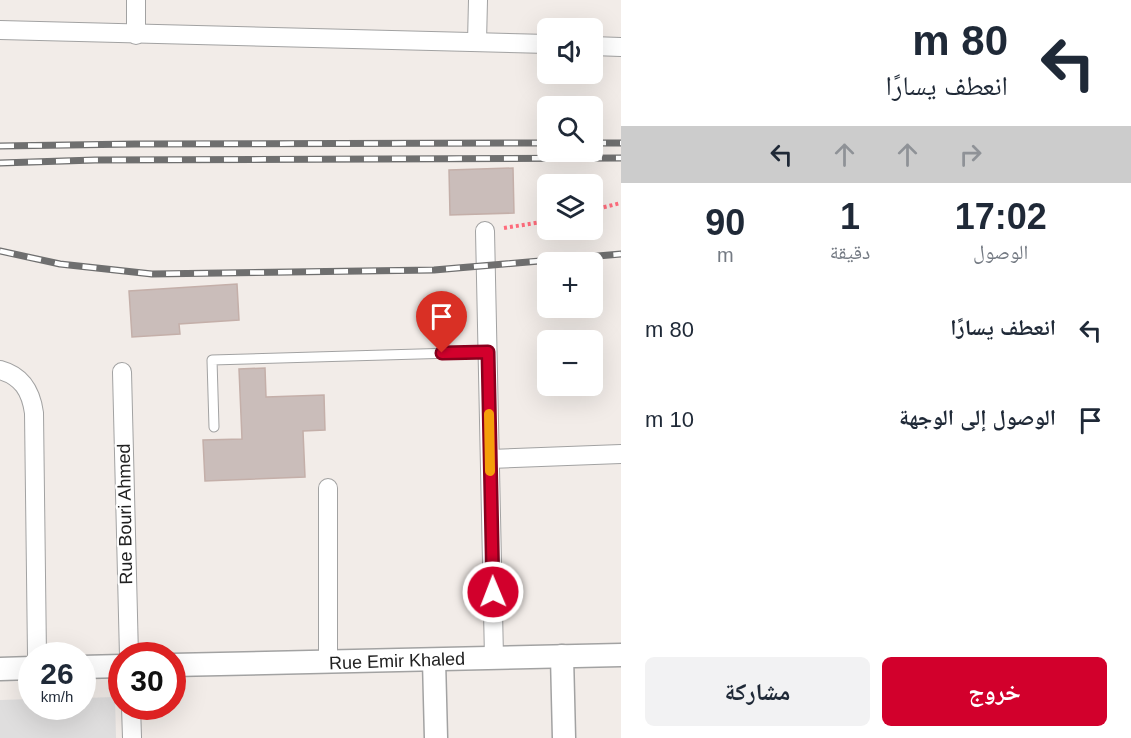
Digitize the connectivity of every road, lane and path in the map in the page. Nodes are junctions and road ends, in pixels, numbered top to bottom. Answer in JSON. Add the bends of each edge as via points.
{"nodes":[{"id":1,"x":136,"y":0,"type":"edge"},
{"id":2,"x":478,"y":0,"type":"edge"},
{"id":3,"x":0,"y":30,"type":"edge"},
{"id":4,"x":136,"y":35,"type":"junction"},
{"id":5,"x":477,"y":42,"type":"junction"},
{"id":6,"x":537,"y":44,"type":"edge"},
{"id":7,"x":603,"y":46,"type":"edge"},
{"id":8,"x":621,"y":47,"type":"edge"},
{"id":9,"x":621,"y":203,"type":"edge"},
{"id":10,"x":603,"y":207,"type":"edge"},
{"id":11,"x":537,"y":222,"type":"edge"},
{"id":12,"x":485,"y":231,"type":"joint"},
{"id":13,"x":488,"y":352,"type":"junction"},
{"id":14,"x":0,"y":370,"type":"edge"},
{"id":15,"x":122,"y":372,"type":"dead end"},
{"id":16,"x":214,"y":427,"type":"dead end"},
{"id":17,"x":621,"y":454,"type":"edge"},
{"id":18,"x":490,"y":459,"type":"junction"},
{"id":19,"x":328,"y":489,"type":"dead end"},
{"id":20,"x":37,"y":642,"type":"edge"},
{"id":21,"x":129,"y":642,"type":"edge"},
{"id":22,"x":621,"y":655,"type":"edge"},
{"id":23,"x":562,"y":656,"type":"junction"},
{"id":24,"x":494,"y":658,"type":"junction"},
{"id":25,"x":434,"y":660,"type":"junction"},
{"id":26,"x":328,"y":663,"type":"junction"},
{"id":27,"x":186,"y":665,"type":"edge"},
{"id":28,"x":18,"y":668,"type":"edge"},
{"id":29,"x":0,"y":669,"type":"edge"},
{"id":30,"x":131,"y":720,"type":"edge"},
{"id":31,"x":132,"y":738,"type":"edge"},
{"id":32,"x":436,"y":738,"type":"edge"},
{"id":33,"x":564,"y":738,"type":"edge"}],
"edges":[{"from":1,"to":4,"type":"street"},
{"from":2,"to":5,"type":"street"},
{"from":3,"to":4,"type":"street"},
{"from":4,"to":5,"type":"street"},
{"from":5,"to":6,"type":"street"},
{"from":7,"to":8,"type":"street"},
{"from":9,"to":10,"type":"path"},
{"from":11,"to":12,"type":"path"},
{"from":12,"to":13,"type":"street"},
{"from":13,"to":16,"type":"lane","via":[[212,360]]},
{"from":13,"to":18,"type":"street"},
{"from":14,"to":20,"type":"street","via":[[19,379],[27,388],[34,412]]},
{"from":15,"to":21,"type":"street","name":"Rue Bouri Ahmed"},
{"from":17,"to":18,"type":"street"},
{"from":18,"to":24,"type":"street"},
{"from":19,"to":26,"type":"street"},
{"from":22,"to":23,"type":"street","name":"Rue Emir Khaled"},
{"from":23,"to":24,"type":"street","name":"Rue Emir Khaled"},
{"from":23,"to":33,"type":"street"},
{"from":24,"to":25,"type":"street","name":"Rue Emir Khaled"},
{"from":25,"to":26,"type":"street","name":"Rue Emir Khaled"},
{"from":25,"to":32,"type":"street"},
{"from":26,"to":27,"type":"street","name":"Rue Emir Khaled"},
{"from":28,"to":29,"type":"street"},
{"from":30,"to":31,"type":"street"}]}
